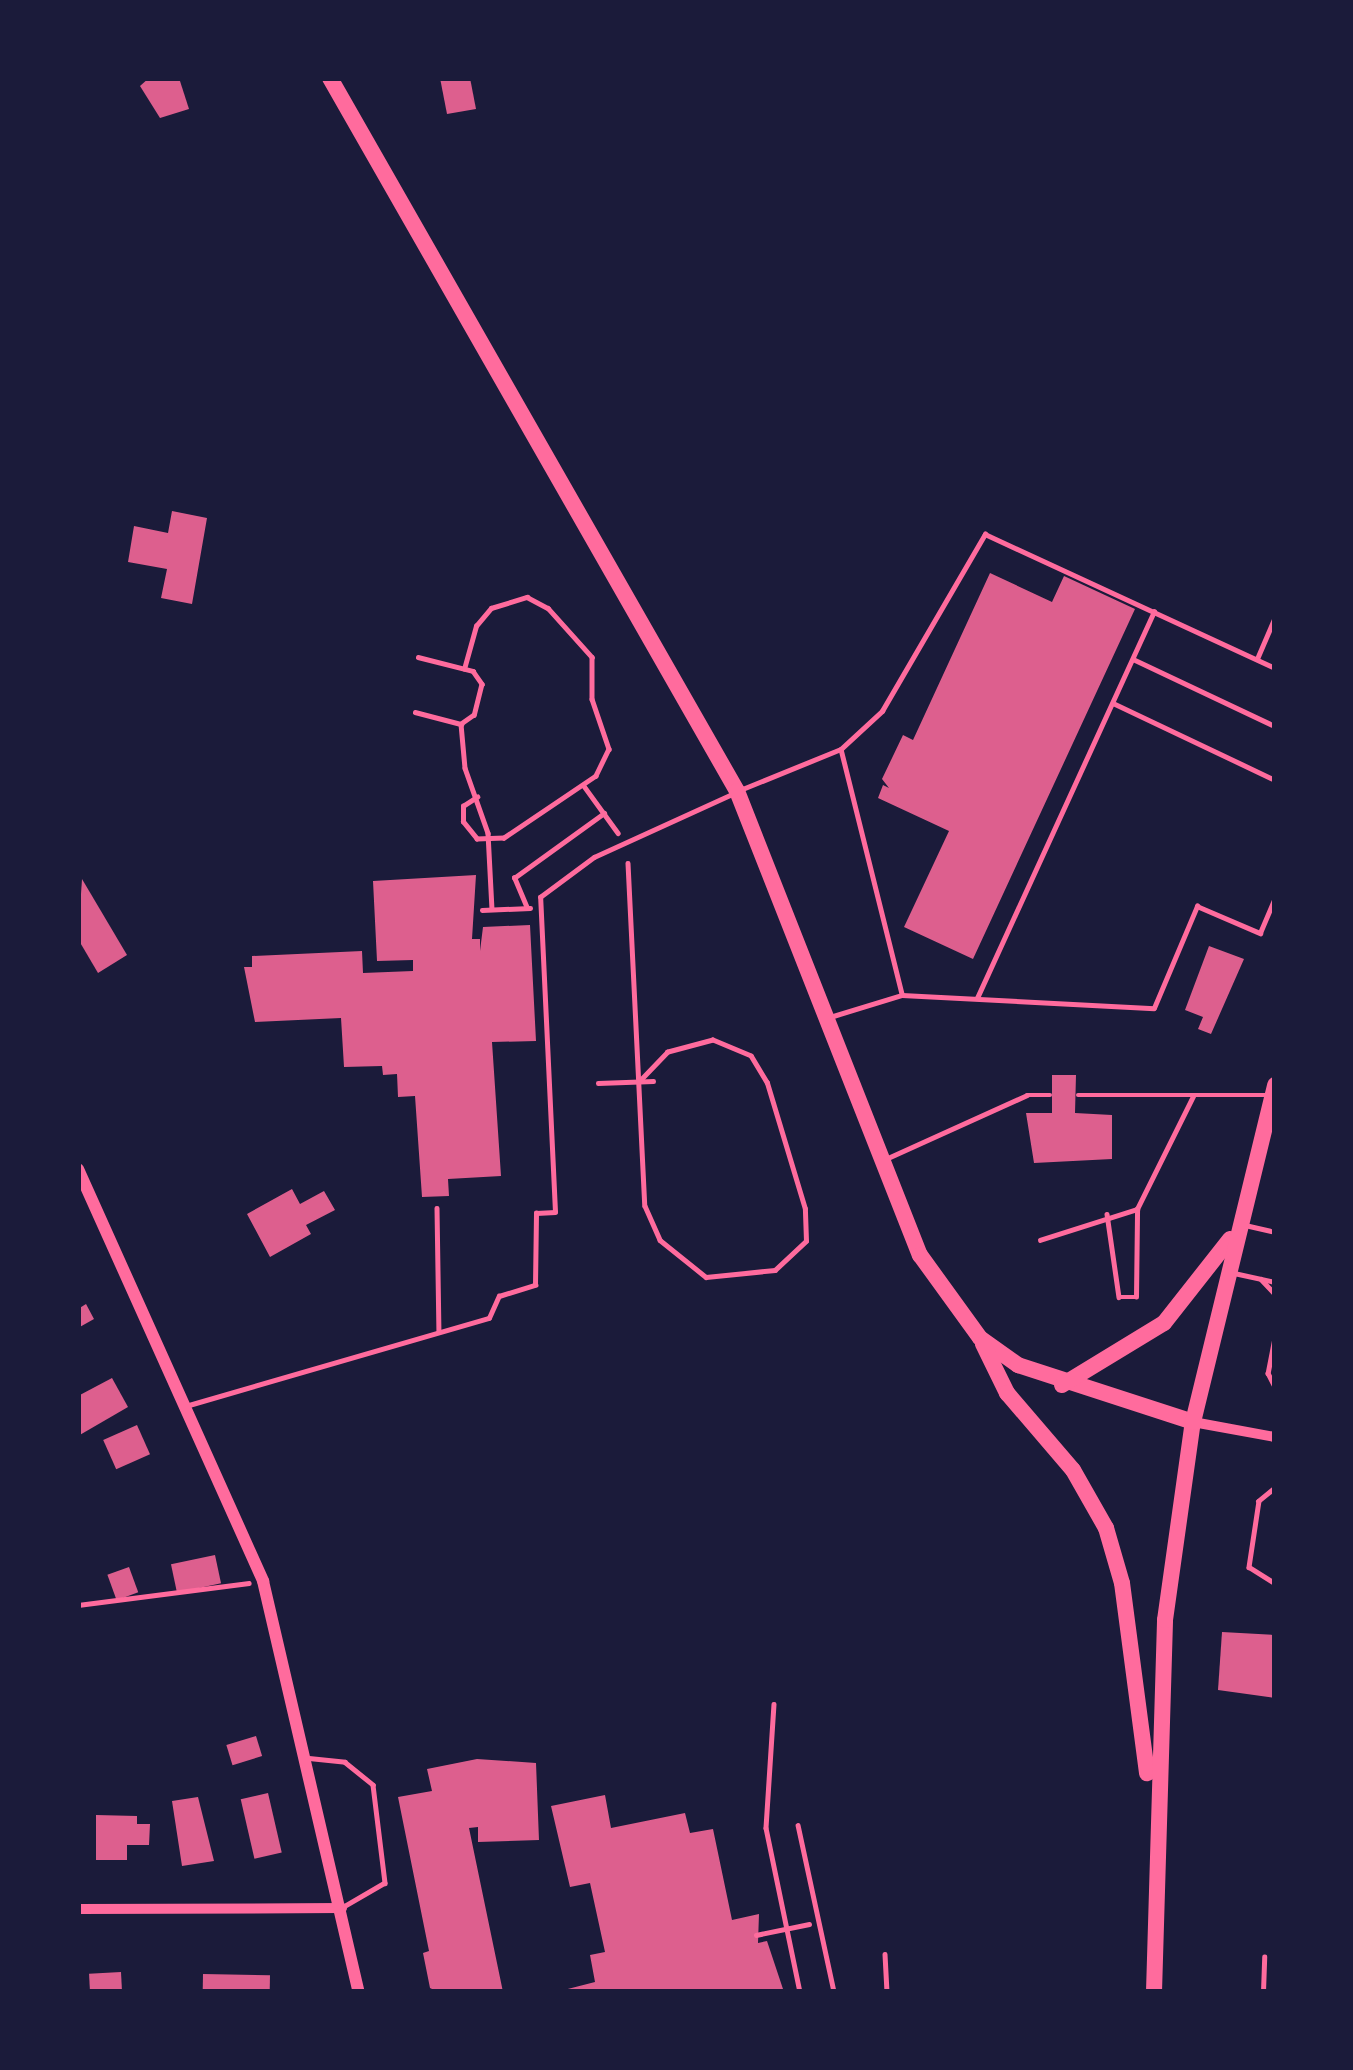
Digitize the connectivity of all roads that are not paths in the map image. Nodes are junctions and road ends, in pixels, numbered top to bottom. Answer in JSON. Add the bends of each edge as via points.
{"nodes":[{"id":1,"x":330,"y":78,"type":"edge"},
{"id":2,"x":1154,"y":612,"type":"junction"},
{"id":3,"x":1275,"y":617,"type":"edge"},
{"id":4,"x":1133,"y":659,"type":"junction"},
{"id":5,"x":1257,"y":659,"type":"junction"},
{"id":6,"x":1275,"y":668,"type":"edge"},
{"id":7,"x":1113,"y":703,"type":"junction"},
{"id":8,"x":1275,"y":726,"type":"edge"},
{"id":9,"x":841,"y":749,"type":"junction"},
{"id":10,"x":1275,"y":780,"type":"edge"},
{"id":11,"x":737,"y":791,"type":"junction"},
{"id":12,"x":1275,"y":897,"type":"edge"},
{"id":13,"x":902,"y":995,"type":"junction"},
{"id":14,"x":977,"y":998,"type":"junction"},
{"id":15,"x":830,"y":1017,"type":"junction"},
{"id":16,"x":1273,"y":1090,"type":"edge"},
{"id":17,"x":1050,"y":1095,"type":"dead end"},
{"id":18,"x":1078,"y":1095,"type":"dead end"},
{"id":19,"x":1193,"y":1096,"type":"junction"},
{"id":20,"x":1269,"y":1131,"type":"edge"},
{"id":21,"x":884,"y":1160,"type":"junction"},
{"id":22,"x":78,"y":1169,"type":"edge"},
{"id":23,"x":437,"y":1208,"type":"dead end"},
{"id":24,"x":1137,"y":1209,"type":"junction"},
{"id":25,"x":1107,"y":1214,"type":"junction"},
{"id":26,"x":1236,"y":1229,"type":"junction"},
{"id":27,"x":1275,"y":1232,"type":"edge"},
{"id":28,"x":1040,"y":1240,"type":"dead end"},
{"id":29,"x":1225,"y":1270,"type":"junction"},
{"id":30,"x":1258,"y":1278,"type":"junction"},
{"id":31,"x":1275,"y":1282,"type":"edge"},
{"id":32,"x":1275,"y":1294,"type":"edge"},
{"id":33,"x":440,"y":1332,"type":"junction"},
{"id":34,"x":980,"y":1338,"type":"junction"},
{"id":35,"x":1275,"y":1338,"type":"edge"},
{"id":36,"x":1062,"y":1385,"type":"junction"},
{"id":37,"x":1275,"y":1387,"type":"edge"},
{"id":38,"x":189,"y":1405,"type":"junction"},
{"id":39,"x":1192,"y":1422,"type":"junction"},
{"id":40,"x":1275,"y":1437,"type":"edge"},
{"id":41,"x":1275,"y":1488,"type":"edge"},
{"id":42,"x":1275,"y":1582,"type":"edge"},
{"id":43,"x":308,"y":1758,"type":"junction"},
{"id":44,"x":1154,"y":1816,"type":"junction"},
{"id":45,"x":798,"y":1825,"type":"dead end"},
{"id":46,"x":342,"y":1908,"type":"junction"},
{"id":47,"x":78,"y":1910,"type":"edge"},
{"id":48,"x":885,"y":1954,"type":"dead end"},
{"id":49,"x":1264,"y":1957,"type":"dead end"},
{"id":50,"x":358,"y":1992,"type":"edge"},
{"id":51,"x":834,"y":1992,"type":"edge"},
{"id":52,"x":886,"y":1992,"type":"edge"},
{"id":53,"x":1154,"y":1992,"type":"edge"},
{"id":54,"x":1263,"y":1992,"type":"edge"}],
"edges":[{"from":1,"to":11,"type":"main road"},
{"from":2,"to":4,"type":"lane"},
{"from":2,"to":5,"type":"lane"},
{"from":2,"to":9,"type":"lane","via":[[985,534],[882,711]]},
{"from":3,"to":5,"type":"lane"},
{"from":4,"to":7,"type":"lane"},
{"from":4,"to":8,"type":"lane"},
{"from":5,"to":6,"type":"lane"},
{"from":7,"to":10,"type":"lane"},
{"from":7,"to":14,"type":"lane"},
{"from":9,"to":11,"type":"lane"},
{"from":9,"to":13,"type":"lane"},
{"from":11,"to":15,"type":"main road"},
{"from":11,"to":33,"type":"lane","via":[[594,857],[540,897],[555,1211],[536,1213],[535,1285],[499,1296],[489,1318]]},
{"from":12,"to":14,"type":"lane","via":[[1260,933],[1197,907],[1154,1007]]},
{"from":13,"to":14,"type":"lane"},
{"from":13,"to":15,"type":"lane"},
{"from":15,"to":21,"type":"main road"},
{"from":16,"to":19,"type":"lane"},
{"from":16,"to":20,"type":"main road"},
{"from":17,"to":21,"type":"lane","via":[[1027,1095]]},
{"from":18,"to":19,"type":"lane"},
{"from":19,"to":24,"type":"lane"},
{"from":20,"to":26,"type":"main road"},
{"from":21,"to":34,"type":"main road","via":[[920,1255]]},
{"from":22,"to":38,"type":"street"},
{"from":23,"to":33,"type":"lane"},
{"from":24,"to":25,"type":"lane"},
{"from":24,"to":25,"type":"lane","via":[[1136,1297],[1128,1300],[1119,1297]]},
{"from":25,"to":28,"type":"lane"},
{"from":26,"to":27,"type":"lane"},
{"from":26,"to":29,"type":"main road"},
{"from":26,"to":36,"type":"main road","via":[[1164,1323]]},
{"from":29,"to":30,"type":"lane"},
{"from":29,"to":39,"type":"main road"},
{"from":30,"to":31,"type":"lane"},
{"from":30,"to":32,"type":"lane"},
{"from":33,"to":38,"type":"lane"},
{"from":34,"to":36,"type":"main road"},
{"from":34,"to":44,"type":"main road","via":[[1007,1393],[1073,1470],[1106,1528],[1122,1583]]},
{"from":35,"to":37,"type":"lane","via":[[1268,1373]]},
{"from":36,"to":39,"type":"main road"},
{"from":38,"to":43,"type":"street","via":[[263,1581]]},
{"from":39,"to":40,"type":"street"},
{"from":39,"to":44,"type":"main road","via":[[1166,1620]]},
{"from":41,"to":42,"type":"lane","via":[[1259,1501],[1249,1567]]},
{"from":43,"to":46,"type":"street"},
{"from":43,"to":46,"type":"lane","via":[[345,1762],[373,1785],[385,1883]]},
{"from":44,"to":53,"type":"main road"},
{"from":45,"to":51,"type":"lane"},
{"from":46,"to":47,"type":"street"},
{"from":46,"to":50,"type":"street"},
{"from":48,"to":52,"type":"lane"},
{"from":49,"to":54,"type":"lane"}]}
